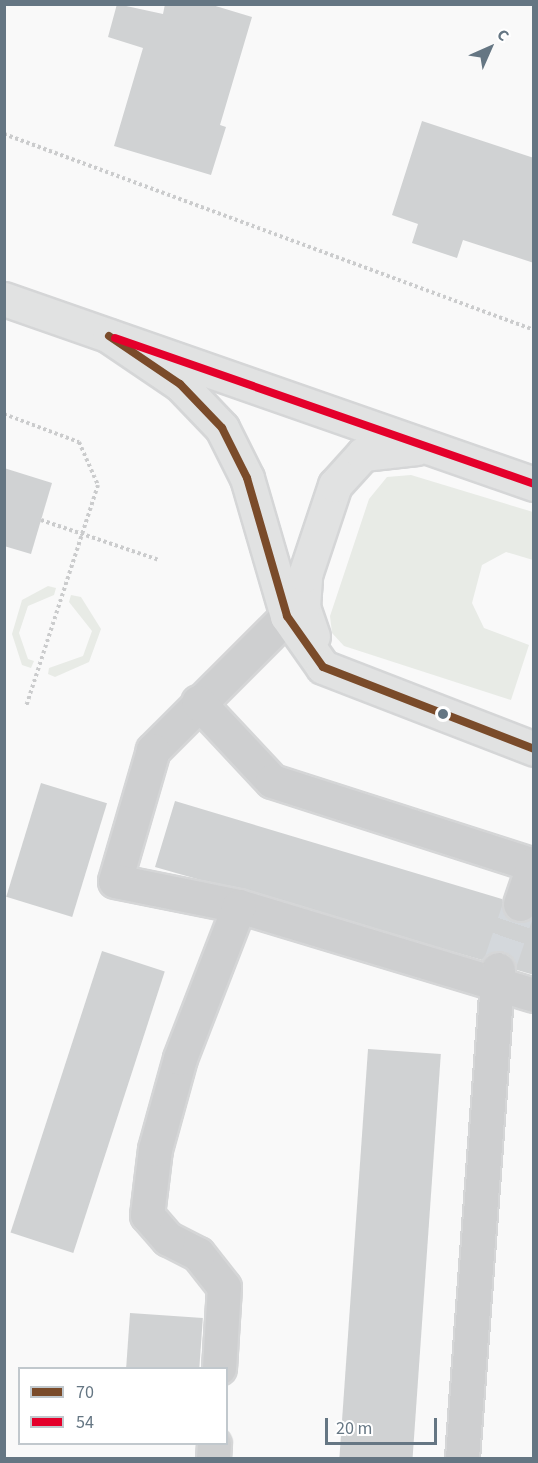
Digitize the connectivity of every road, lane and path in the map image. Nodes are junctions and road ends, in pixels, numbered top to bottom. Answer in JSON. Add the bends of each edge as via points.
{"nodes":[{"id":1,"x":4,"y":134,"type":"edge"},
{"id":2,"x":4,"y":299,"type":"edge"},
{"id":3,"x":534,"y":330,"type":"edge"},
{"id":4,"x":109,"y":336,"type":"junction"},
{"id":5,"x":4,"y":414,"type":"edge"},
{"id":6,"x":425,"y":447,"type":"junction"},
{"id":7,"x":534,"y":484,"type":"edge"},
{"id":8,"x":41,"y":520,"type":"dead end"},
{"id":9,"x":82,"y":534,"type":"junction"},
{"id":10,"x":159,"y":560,"type":"dead end"},
{"id":11,"x":287,"y":616,"type":"junction"},
{"id":12,"x":323,"y":667,"type":"junction"},
{"id":13,"x":198,"y":702,"type":"junction"},
{"id":14,"x":26,"y":706,"type":"dead end"},
{"id":15,"x":534,"y":749,"type":"edge"},
{"id":16,"x":533,"y":864,"type":"edge"},
{"id":17,"x":520,"y":904,"type":"tunnel mouth"},
{"id":18,"x":239,"y":906,"type":"junction"},
{"id":19,"x":497,"y":976,"type":"junction"},
{"id":20,"x":534,"y":995,"type":"edge"},
{"id":21,"x":219,"y":1367,"type":"edge"},
{"id":22,"x":462,"y":1458,"type":"edge"}],
"edges":[{"from":1,"to":3,"type":"path"},
{"from":2,"to":4,"type":"main road"},
{"from":4,"to":6,"type":"main road"},
{"from":4,"to":11,"type":"main road","via":[[180,384],[222,428],[247,478]]},
{"from":5,"to":9,"type":"path","via":[[79,442],[98,485]]},
{"from":6,"to":7,"type":"main road"},
{"from":6,"to":12,"type":"main road","via":[[363,454],[334,485],[304,575],[303,596]]},
{"from":8,"to":9,"type":"path"},
{"from":9,"to":10,"type":"path"},
{"from":9,"to":14,"type":"path"},
{"from":11,"to":12,"type":"main road"},
{"from":11,"to":13,"type":"lane"},
{"from":12,"to":15,"type":"main road"},
{"from":13,"to":16,"type":"lane","via":[[272,781]]},
{"from":13,"to":18,"type":"lane","via":[[153,750],[115,881]]},
{"from":16,"to":17,"type":"lane"},
{"from":18,"to":19,"type":"lane"},
{"from":18,"to":21,"type":"lane","via":[[180,1058],[155,1149],[147,1215],[168,1239],[198,1254],[224,1287]]},
{"from":19,"to":20,"type":"lane"},
{"from":19,"to":22,"type":"lane"}]}
